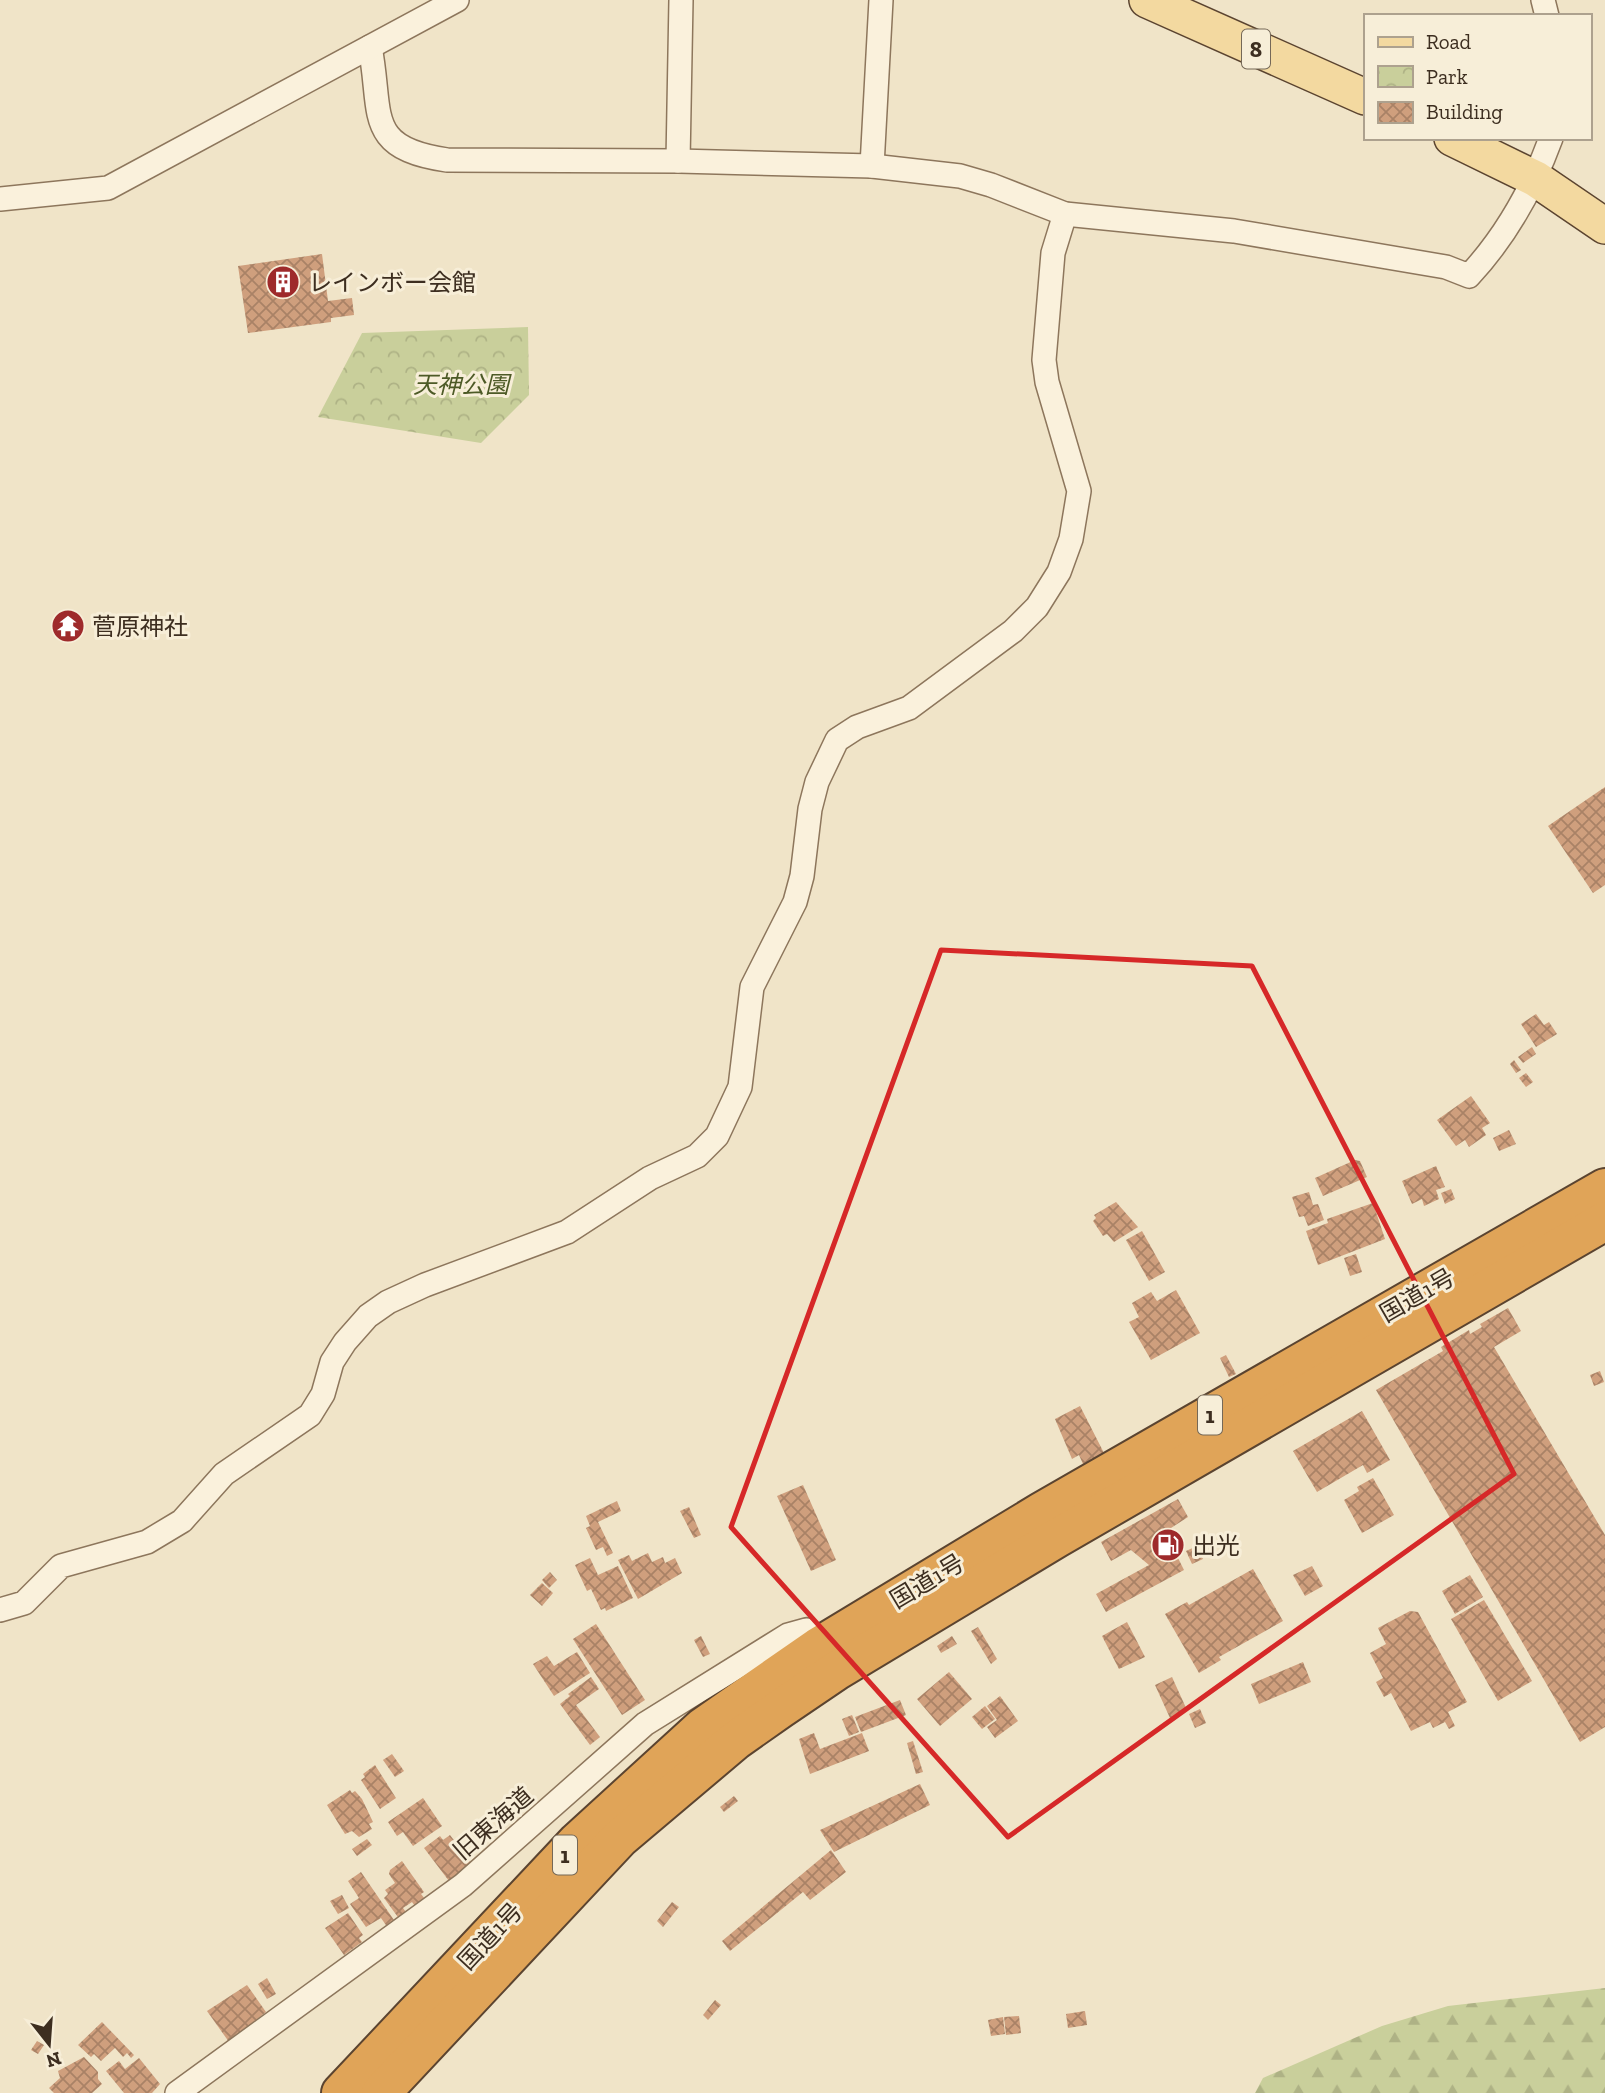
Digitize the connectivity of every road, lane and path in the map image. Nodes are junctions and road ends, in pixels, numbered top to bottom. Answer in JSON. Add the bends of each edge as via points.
{"nodes":[{"id":1,"x":457,"y":0,"type":"edge"},
{"id":2,"x":681,"y":0,"type":"edge"},
{"id":3,"x":881,"y":0,"type":"edge"},
{"id":4,"x":1147,"y":0,"type":"edge"},
{"id":5,"x":370,"y":47,"type":"junction"},
{"id":6,"x":1364,"y":97,"type":"edge"},
{"id":7,"x":1456,"y":140,"type":"edge"},
{"id":8,"x":1550,"y":140,"type":"edge"},
{"id":9,"x":678,"y":161,"type":"junction"},
{"id":10,"x":872,"y":166,"type":"junction"},
{"id":11,"x":1536,"y":179,"type":"junction"},
{"id":12,"x":0,"y":199,"type":"edge"},
{"id":13,"x":1065,"y":214,"type":"junction"},
{"id":14,"x":1603,"y":230,"type":"edge"},
{"id":15,"x":1605,"y":1188,"type":"edge"},
{"id":16,"x":1605,"y":1221,"type":"edge"},
{"id":17,"x":1532,"y":1245,"type":"junction"},
{"id":18,"x":0,"y":1610,"type":"edge"},
{"id":19,"x":827,"y":1659,"type":"junction"},
{"id":20,"x":177,"y":2093,"type":"edge"},
{"id":21,"x":341,"y":2093,"type":"edge"},
{"id":22,"x":381,"y":2093,"type":"edge"}],
"edges":[{"from":1,"to":5,"type":"street"},
{"from":2,"to":9,"type":"street"},
{"from":3,"to":10,"type":"street"},
{"from":4,"to":6,"type":"main road","number":"8"},
{"from":5,"to":9,"type":"street","via":[[381,125],[391,142],[417,156]]},
{"from":5,"to":12,"type":"street","via":[[108,188]]},
{"from":7,"to":11,"type":"main road"},
{"from":8,"to":11,"type":"street"},
{"from":9,"to":10,"type":"street"},
{"from":10,"to":13,"type":"street","via":[[960,176]]},
{"from":11,"to":13,"type":"street","via":[[1497,246],[1469,276],[1446,267],[1234,231]]},
{"from":11,"to":14,"type":"main road"},
{"from":13,"to":18,"type":"street","via":[[1053,253],[1044,360],[1046,382],[1079,491],[1071,539],[1059,572],[1037,607],[1013,631],[909,708],[836,740],[810,809],[795,902],[752,987],[740,1087],[716,1136],[696,1156],[650,1178],[567,1232],[388,1302],[345,1342],[310,1415],[224,1474],[182,1521],[147,1542],[61,1566],[24,1603]]},
{"from":15,"to":17,"type":"highway","name":"国道1号","number":"1"},
{"from":16,"to":17,"type":"highway","name":"国道1号","number":"1"},
{"from":17,"to":19,"type":"highway","name":"国道1号","number":"1"},
{"from":19,"to":20,"type":"street","name":"旧東海道","via":[[806,1630],[788,1635],[645,1724],[463,1885]]},
{"from":19,"to":21,"type":"highway","name":"国道1号","number":"1","via":[[703,1727],[621,1799]]},
{"from":19,"to":22,"type":"highway","name":"国道1号","number":"1","via":[[620,1838]]}]}
